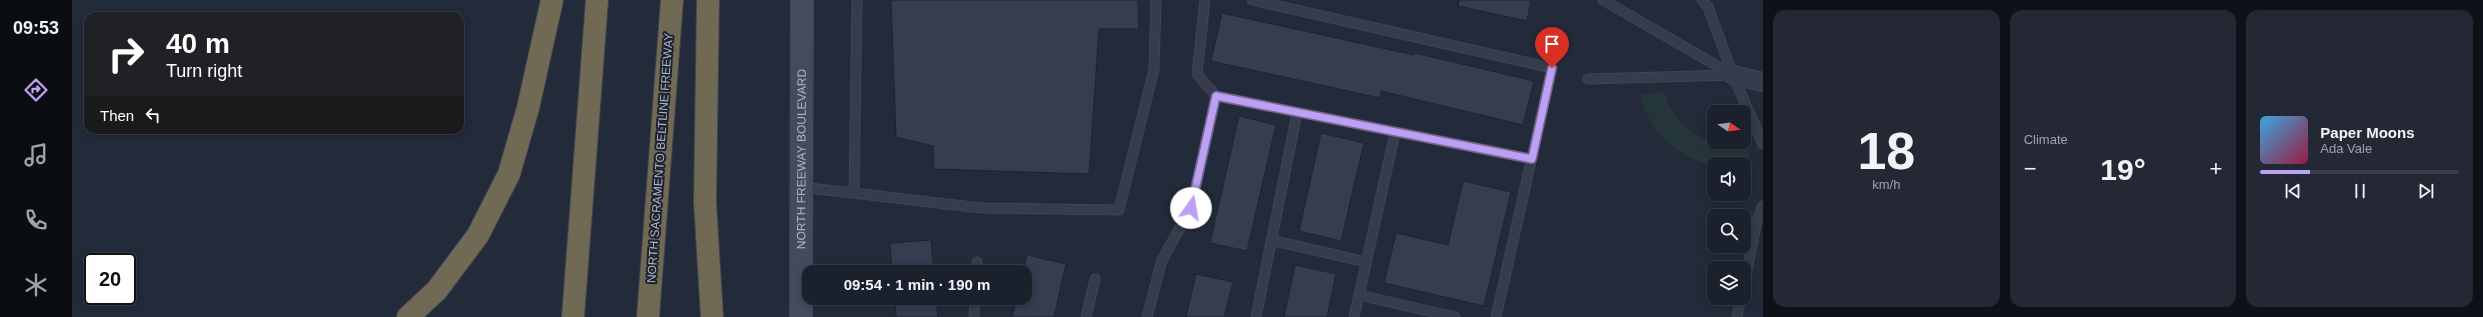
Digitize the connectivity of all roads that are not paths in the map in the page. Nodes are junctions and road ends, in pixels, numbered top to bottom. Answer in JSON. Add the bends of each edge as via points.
{"nodes":[{"id":1,"x":552,"y":0,"type":"edge"},
{"id":2,"x":597,"y":0,"type":"edge"},
{"id":3,"x":672,"y":0,"type":"edge"},
{"id":4,"x":708,"y":0,"type":"edge"},
{"id":5,"x":802,"y":0,"type":"edge"},
{"id":6,"x":857,"y":0,"type":"edge"},
{"id":7,"x":1156,"y":0,"type":"edge"},
{"id":8,"x":1205,"y":0,"type":"edge"},
{"id":9,"x":1252,"y":0,"type":"edge"},
{"id":10,"x":1603,"y":0,"type":"edge"},
{"id":11,"x":1706,"y":2,"type":"edge"},
{"id":12,"x":1733,"y":75,"type":"junction"},
{"id":13,"x":1588,"y":79,"type":"dead end"},
{"id":14,"x":1763,"y":82,"type":"edge"},
{"id":15,"x":1216,"y":96,"type":"junction"},
{"id":16,"x":1297,"y":114,"type":"junction"},
{"id":17,"x":1395,"y":133,"type":"junction"},
{"id":18,"x":1763,"y":144,"type":"edge"},
{"id":19,"x":1532,"y":159,"type":"junction"},
{"id":20,"x":802,"y":187,"type":"junction"},
{"id":21,"x":854,"y":193,"type":"junction"},
{"id":22,"x":1763,"y":206,"type":"edge"},
{"id":23,"x":1271,"y":240,"type":"junction"},
{"id":24,"x":1749,"y":261,"type":"edge"},
{"id":25,"x":1366,"y":262,"type":"junction"},
{"id":26,"x":1095,"y":279,"type":"dead end"},
{"id":27,"x":1359,"y":295,"type":"junction"},
{"id":28,"x":975,"y":305,"type":"edge"},
{"id":29,"x":1740,"y":305,"type":"edge"},
{"id":30,"x":1436,"y":315,"type":"edge"},
{"id":31,"x":408,"y":317,"type":"edge"},
{"id":32,"x":574,"y":317,"type":"edge"},
{"id":33,"x":649,"y":317,"type":"edge"},
{"id":34,"x":712,"y":317,"type":"edge"},
{"id":35,"x":801,"y":317,"type":"edge"},
{"id":36,"x":974,"y":317,"type":"edge"},
{"id":37,"x":1086,"y":317,"type":"edge"},
{"id":38,"x":1147,"y":317,"type":"edge"},
{"id":39,"x":1256,"y":317,"type":"edge"},
{"id":40,"x":1354,"y":317,"type":"edge"},
{"id":41,"x":1455,"y":317,"type":"edge"},
{"id":42,"x":1496,"y":317,"type":"edge"},
{"id":43,"x":1737,"y":317,"type":"edge"}],
"edges":[{"from":1,"to":31,"type":"highway","via":[[528,108],[509,174],[478,235],[437,290]]},
{"from":2,"to":32,"type":"highway"},
{"from":3,"to":33,"type":"highway","name":"NORTH SACRAMENTO BELTLINE FREEWAY"},
{"from":4,"to":34,"type":"highway","via":[[705,202]]},
{"from":5,"to":20,"type":"street","name":"NORTH FREEWAY BOULEVARD"},
{"from":6,"to":21,"type":"lane"},
{"from":7,"to":21,"type":"lane","via":[[1154,69],[1119,210],[981,208]]},
{"from":8,"to":15,"type":"lane","via":[[1197,74]]},
{"from":9,"to":19,"type":"lane","via":[[1552,68]]},
{"from":10,"to":12,"type":"lane"},
{"from":11,"to":12,"type":"lane"},
{"from":12,"to":13,"type":"lane"},
{"from":12,"to":14,"type":"street"},
{"from":12,"to":18,"type":"lane"},
{"from":15,"to":16,"type":"lane"},
{"from":15,"to":38,"type":"lane","via":[[1191,208],[1162,260]]},
{"from":16,"to":17,"type":"lane"},
{"from":16,"to":23,"type":"lane"},
{"from":17,"to":19,"type":"lane"},
{"from":17,"to":25,"type":"lane"},
{"from":19,"to":42,"type":"lane"},
{"from":20,"to":21,"type":"lane"},
{"from":20,"to":35,"type":"street","name":"NORTH FREEWAY BOULEVARD"},
{"from":22,"to":24,"type":"lane","via":[[1757,220]]},
{"from":23,"to":25,"type":"lane"},
{"from":23,"to":39,"type":"lane"},
{"from":25,"to":27,"type":"lane"},
{"from":26,"to":37,"type":"lane"},
{"from":27,"to":30,"type":"lane"},
{"from":27,"to":40,"type":"lane"},
{"from":28,"to":36,"type":"lane"},
{"from":29,"to":43,"type":"lane"},
{"from":30,"to":41,"type":"lane"}]}
